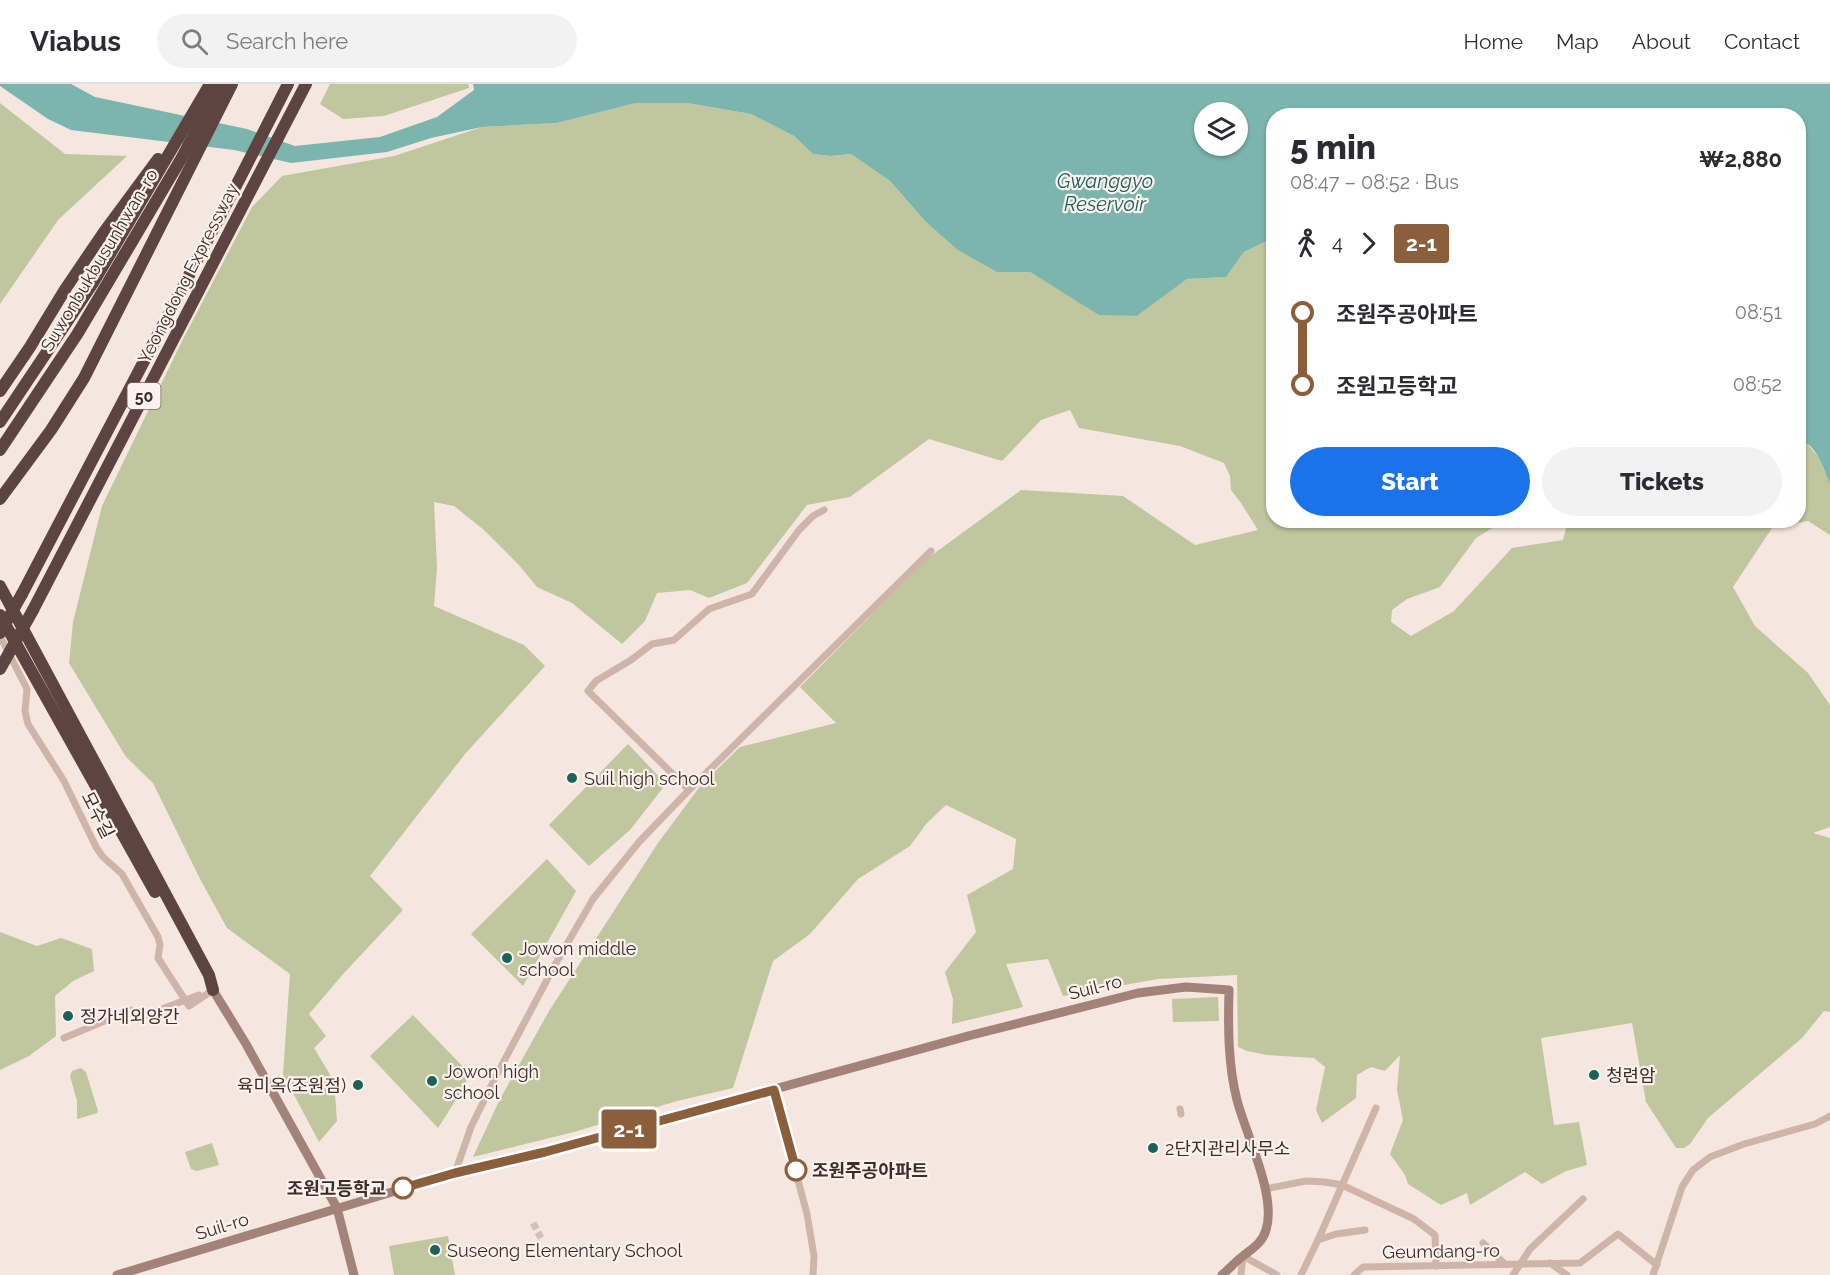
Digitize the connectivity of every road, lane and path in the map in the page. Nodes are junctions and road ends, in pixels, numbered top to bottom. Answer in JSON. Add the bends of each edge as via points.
{"nodes":[{"id":1,"x":213,"y":84,"type":"edge"},
{"id":2,"x":232,"y":84,"type":"edge"},
{"id":3,"x":288,"y":84,"type":"edge"},
{"id":4,"x":306,"y":84,"type":"edge"},
{"id":5,"x":176,"y":158,"type":"junction"},
{"id":6,"x":0,"y":391,"type":"edge"},
{"id":7,"x":0,"y":422,"type":"edge"},
{"id":8,"x":0,"y":450,"type":"edge"},
{"id":9,"x":0,"y":500,"type":"edge"},
{"id":10,"x":824,"y":510,"type":"dead end"},
{"id":11,"x":931,"y":551,"type":"dead end"},
{"id":12,"x":0,"y":586,"type":"edge"},
{"id":13,"x":0,"y":615,"type":"edge"},
{"id":14,"x":0,"y":635,"type":"edge"},
{"id":15,"x":0,"y":669,"type":"edge"},
{"id":16,"x":690,"y":790,"type":"junction"},
{"id":17,"x":213,"y":990,"type":"junction"},
{"id":18,"x":184,"y":1000,"type":"junction"},
{"id":19,"x":64,"y":1038,"type":"dead end"},
{"id":20,"x":774,"y":1090,"type":"junction"},
{"id":21,"x":1376,"y":1108,"type":"dead end"},
{"id":22,"x":1830,"y":1116,"type":"edge"},
{"id":23,"x":455,"y":1173,"type":"junction"},
{"id":24,"x":1342,"y":1185,"type":"junction"},
{"id":25,"x":1265,"y":1189,"type":"junction"},
{"id":26,"x":1583,"y":1198,"type":"dead end"},
{"id":27,"x":337,"y":1208,"type":"junction"},
{"id":28,"x":1365,"y":1230,"type":"dead end"},
{"id":29,"x":1318,"y":1239,"type":"junction"},
{"id":30,"x":1483,"y":1243,"type":"dead end"},
{"id":31,"x":1243,"y":1256,"type":"junction"},
{"id":32,"x":1550,"y":1263,"type":"junction"},
{"id":33,"x":1505,"y":1264,"type":"junction"},
{"id":34,"x":1520,"y":1264,"type":"junction"},
{"id":35,"x":1657,"y":1265,"type":"junction"},
{"id":36,"x":1436,"y":1266,"type":"junction"},
{"id":37,"x":1363,"y":1268,"type":"junction"},
{"id":38,"x":117,"y":1275,"type":"edge"},
{"id":39,"x":354,"y":1275,"type":"edge"},
{"id":40,"x":813,"y":1275,"type":"edge"},
{"id":41,"x":1222,"y":1275,"type":"edge"},
{"id":42,"x":1241,"y":1275,"type":"edge"},
{"id":43,"x":1277,"y":1275,"type":"edge"},
{"id":44,"x":1301,"y":1275,"type":"edge"},
{"id":45,"x":1354,"y":1275,"type":"edge"},
{"id":46,"x":1373,"y":1275,"type":"edge"},
{"id":47,"x":1513,"y":1275,"type":"edge"},
{"id":48,"x":1567,"y":1275,"type":"edge"},
{"id":49,"x":1653,"y":1275,"type":"edge"}],
"edges":[{"from":1,"to":5,"type":"highway","name":"Suwonbukbusunhwan-ro"},
{"from":1,"to":5,"type":"highway","via":[[193,102]]},
{"from":2,"to":5,"type":"highway"},
{"from":3,"to":14,"type":"highway","name":"Yeongdong Expressway","number":"50","bridge":true},
{"from":4,"to":15,"type":"highway","name":"Yeongdong Expressway","number":"50","bridge":true},
{"from":5,"to":6,"type":"highway","via":[[104,232]]},
{"from":5,"to":7,"type":"highway","name":"Suwonbukbusunhwan-ro"},
{"from":5,"to":8,"type":"highway","name":"Suwonbukbusunhwan-ro","via":[[78,333]]},
{"from":5,"to":9,"type":"highway","via":[[84,378]]},
{"from":10,"to":16,"type":"street","via":[[799,530],[752,594],[709,609],[674,640],[652,644],[596,681],[588,691]]},
{"from":11,"to":16,"type":"street"},
{"from":12,"to":17,"type":"highway","via":[[209,975]]},
{"from":13,"to":17,"type":"highway"},
{"from":14,"to":18,"type":"street","name":"모수길","via":[[27,688],[28,724],[64,781],[96,847],[122,874],[158,937],[158,958]]},
{"from":16,"to":23,"type":"street","via":[[639,842],[593,899],[494,1080],[471,1127]]},
{"from":17,"to":18,"type":"street"},
{"from":17,"to":27,"type":"street"},
{"from":18,"to":19,"type":"street","via":[[135,1019],[132,1010]]},
{"from":20,"to":23,"type":"street","name":"Suil-ro"},
{"from":20,"to":25,"type":"street","name":"Suil-ro","via":[[1138,993],[1186,987],[1229,990],[1230,1052],[1237,1099]]},
{"from":20,"to":40,"type":"street","via":[[807,1214]]},
{"from":21,"to":24,"type":"street"},
{"from":22,"to":35,"type":"street","via":[[1710,1157],[1693,1170],[1682,1187]]},
{"from":23,"to":27,"type":"street","name":"Suil-ro"},
{"from":24,"to":25,"type":"street","via":[[1306,1181]]},
{"from":24,"to":29,"type":"street"},
{"from":24,"to":36,"type":"street","via":[[1414,1219],[1434,1235]]},
{"from":25,"to":31,"type":"street","via":[[1270,1209],[1266,1230],[1257,1247]]},
{"from":26,"to":34,"type":"street","name":"Geumdang-ro","via":[[1530,1249]]},
{"from":27,"to":38,"type":"street","name":"Suil-ro"},
{"from":27,"to":39,"type":"street"},
{"from":28,"to":29,"type":"street"},
{"from":29,"to":44,"type":"street"},
{"from":30,"to":33,"type":"street"},
{"from":31,"to":41,"type":"street"},
{"from":31,"to":42,"type":"street"},
{"from":31,"to":43,"type":"street"},
{"from":32,"to":34,"type":"street","name":"Geumdang-ro"},
{"from":32,"to":35,"type":"street","name":"Geumdang-ro","via":[[1580,1263],[1618,1234]]},
{"from":32,"to":48,"type":"street"},
{"from":33,"to":34,"type":"street","name":"Geumdang-ro"},
{"from":33,"to":36,"type":"street","name":"Geumdang-ro"},
{"from":34,"to":47,"type":"street"},
{"from":35,"to":49,"type":"street"},
{"from":36,"to":37,"type":"street","name":"Geumdang-ro"},
{"from":37,"to":45,"type":"street","name":"Geumdang-ro"},
{"from":37,"to":46,"type":"street","name":"Geumdang-ro"}]}
